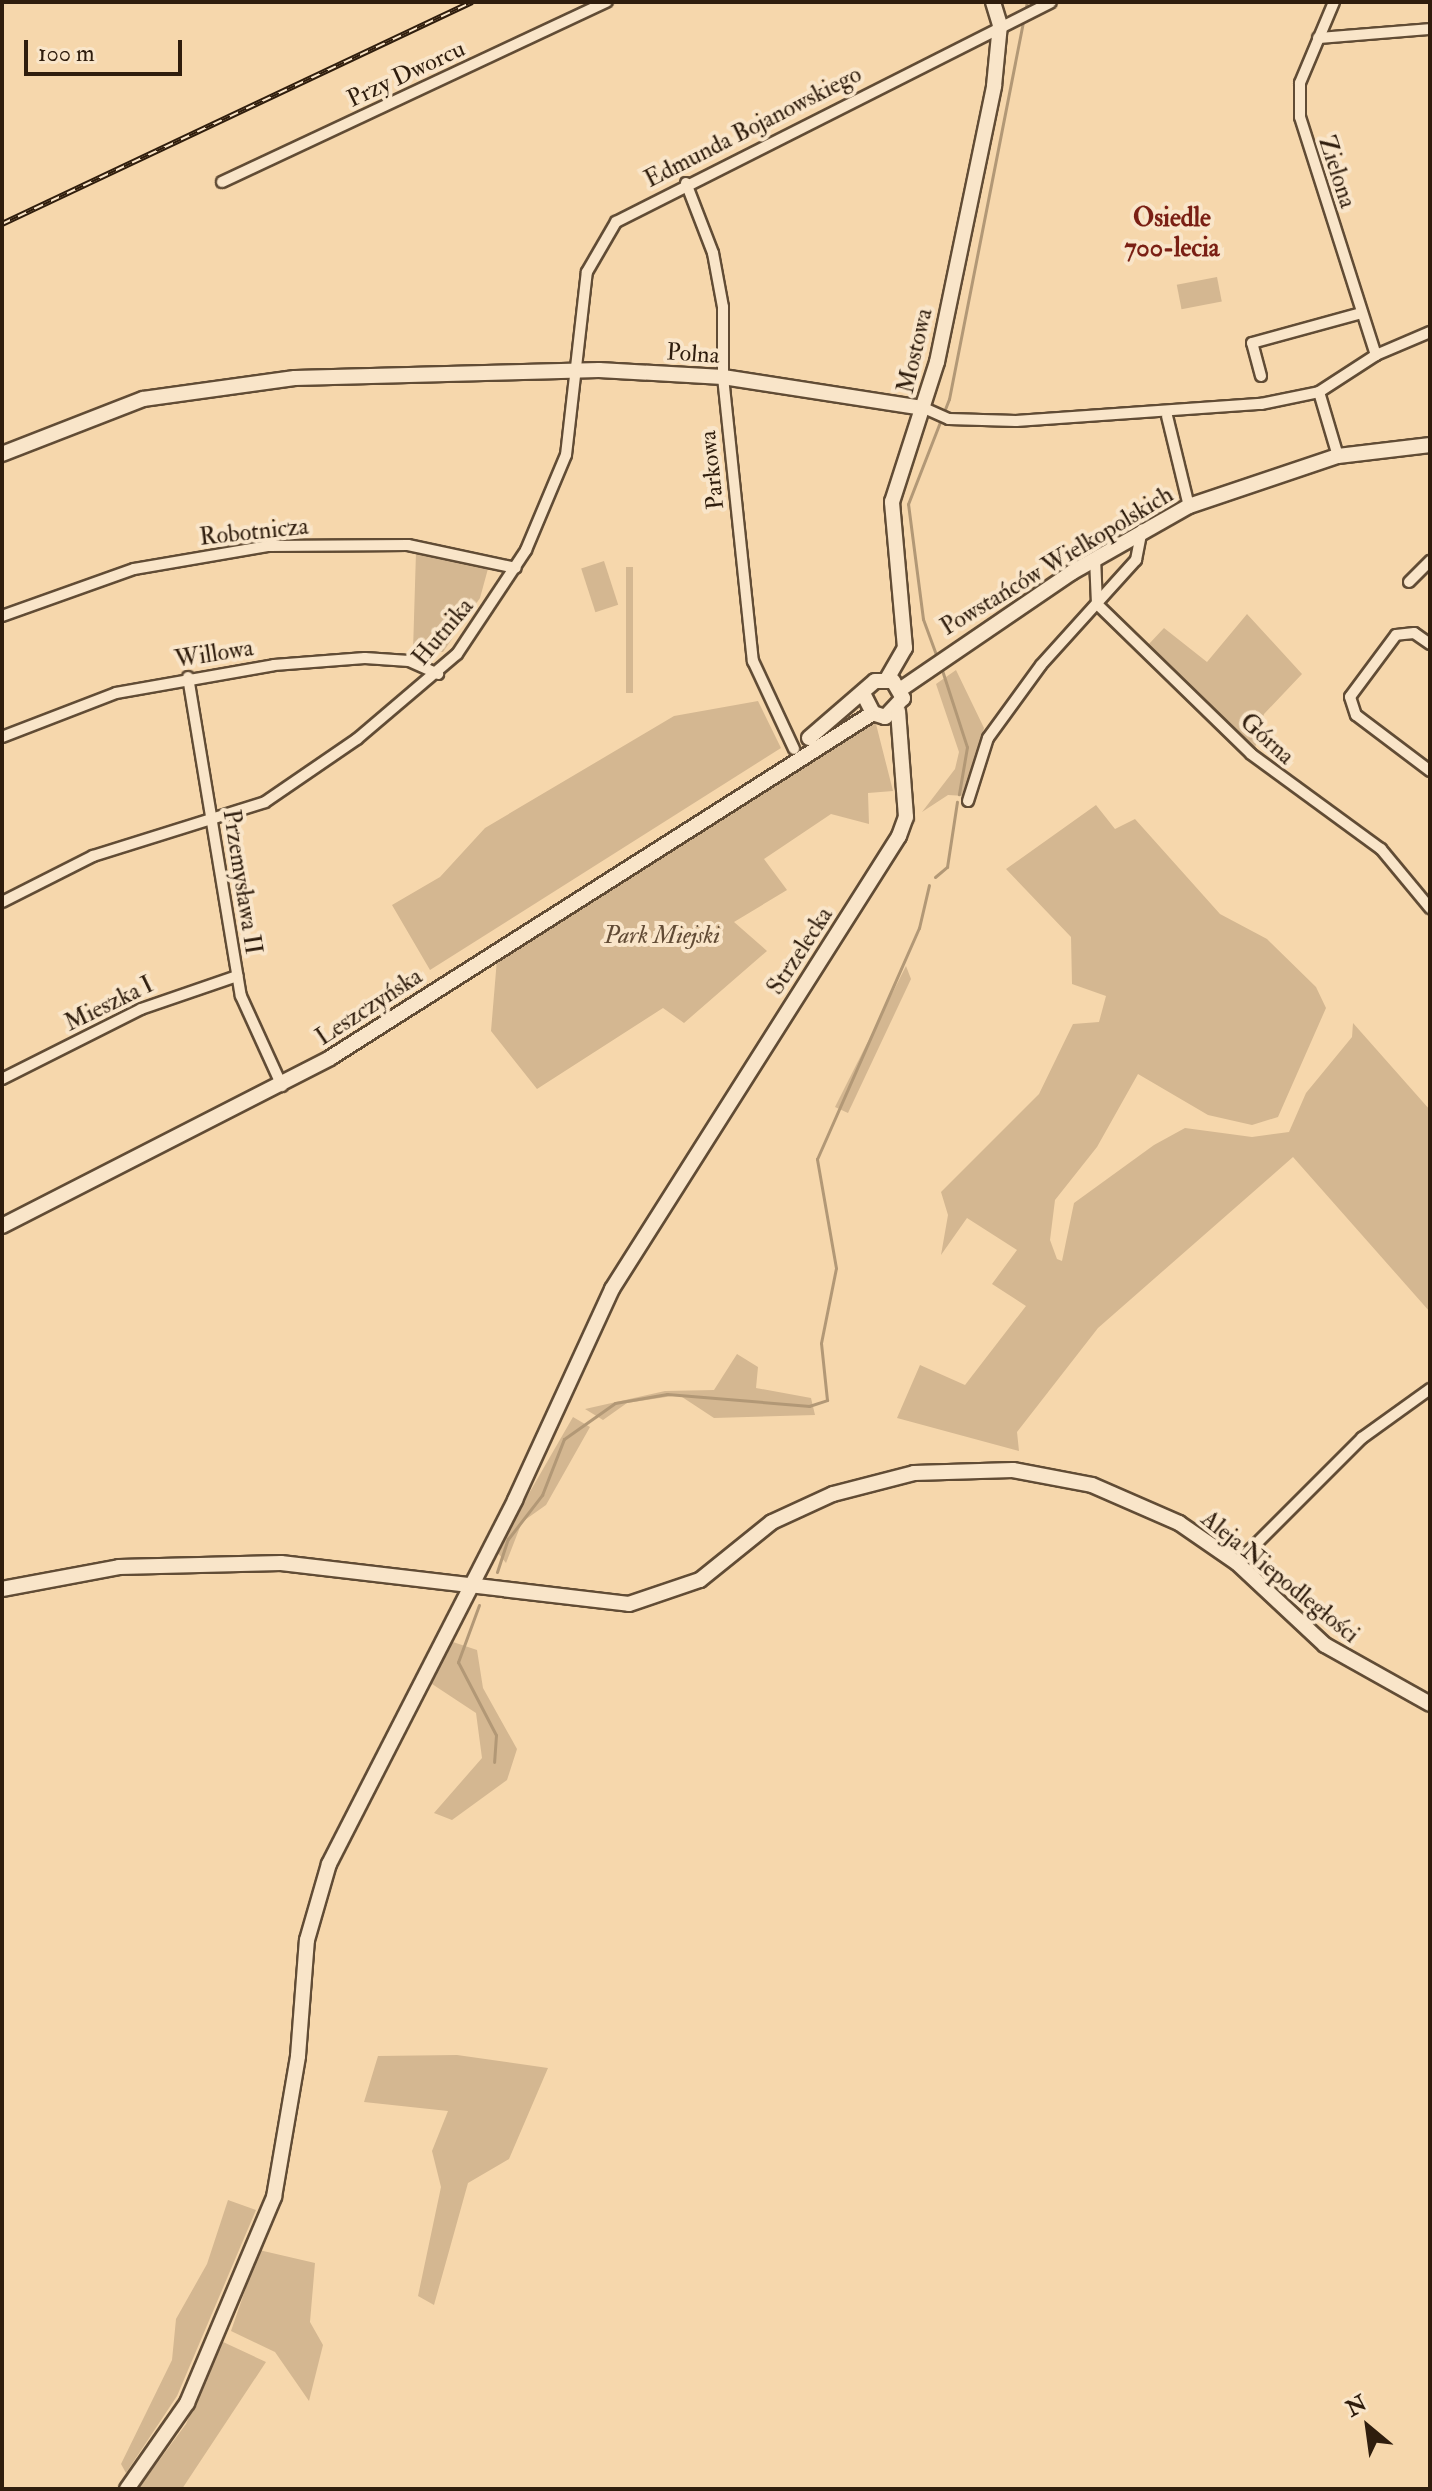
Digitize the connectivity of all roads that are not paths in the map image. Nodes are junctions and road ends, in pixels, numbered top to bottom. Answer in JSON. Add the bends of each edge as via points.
{"nodes":[{"id":1,"x":607,"y":2,"type":"edge"},
{"id":2,"x":993,"y":2,"type":"edge"},
{"id":3,"x":1051,"y":2,"type":"edge"},
{"id":4,"x":1334,"y":2,"type":"edge"},
{"id":5,"x":1000,"y":25,"type":"junction"},
{"id":6,"x":1430,"y":29,"type":"edge"},
{"id":7,"x":1318,"y":38,"type":"junction"},
{"id":8,"x":222,"y":182,"type":"dead end"},
{"id":9,"x":686,"y":183,"type":"junction"},
{"id":10,"x":1362,"y":313,"type":"junction"},
{"id":11,"x":1430,"y":332,"type":"edge"},
{"id":12,"x":1376,"y":355,"type":"junction"},
{"id":13,"x":578,"y":371,"type":"junction"},
{"id":14,"x":1261,"y":376,"type":"dead end"},
{"id":15,"x":723,"y":377,"type":"junction"},
{"id":16,"x":1319,"y":392,"type":"junction"},
{"id":17,"x":927,"y":410,"type":"junction"},
{"id":18,"x":1167,"y":416,"type":"junction"},
{"id":19,"x":1430,"y":445,"type":"edge"},
{"id":20,"x":2,"y":454,"type":"edge"},
{"id":21,"x":1338,"y":456,"type":"junction"},
{"id":22,"x":1189,"y":506,"type":"junction"},
{"id":23,"x":1142,"y":530,"type":"junction"},
{"id":24,"x":1095,"y":558,"type":"junction"},
{"id":25,"x":1430,"y":561,"type":"edge"},
{"id":26,"x":516,"y":568,"type":"junction"},
{"id":27,"x":1071,"y":573,"type":"junction"},
{"id":28,"x":1409,"y":582,"type":"dead end"},
{"id":29,"x":1092,"y":585,"type":"junction"},
{"id":30,"x":1097,"y":604,"type":"junction"},
{"id":31,"x":2,"y":616,"type":"edge"},
{"id":32,"x":1430,"y":644,"type":"edge"},
{"id":33,"x":905,"y":648,"type":"junction"},
{"id":34,"x":929,"y":667,"type":"junction"},
{"id":35,"x":438,"y":674,"type":"junction"},
{"id":36,"x":188,"y":677,"type":"junction"},
{"id":37,"x":887,"y":679,"type":"junction"},
{"id":38,"x":901,"y":689,"type":"junction"},
{"id":39,"x":865,"y":697,"type":"junction"},
{"id":40,"x":898,"y":711,"type":"junction"},
{"id":41,"x":877,"y":714,"type":"junction"},
{"id":42,"x":2,"y":737,"type":"edge"},
{"id":43,"x":794,"y":749,"type":"junction"},
{"id":44,"x":898,"y":765,"type":"junction"},
{"id":45,"x":1430,"y":771,"type":"edge"},
{"id":46,"x":740,"y":790,"type":"junction"},
{"id":47,"x":968,"y":801,"type":"dead end"},
{"id":48,"x":213,"y":820,"type":"junction"},
{"id":49,"x":2,"y":902,"type":"edge"},
{"id":50,"x":1430,"y":908,"type":"edge"},
{"id":51,"x":237,"y":976,"type":"junction"},
{"id":52,"x":2,"y":1079,"type":"edge"},
{"id":53,"x":282,"y":1086,"type":"junction"},
{"id":54,"x":2,"y":1226,"type":"edge"},
{"id":55,"x":1430,"y":1389,"type":"edge"},
{"id":56,"x":1237,"y":1563,"type":"junction"},
{"id":57,"x":2,"y":1589,"type":"edge"},
{"id":58,"x":470,"y":1589,"type":"junction"},
{"id":59,"x":1430,"y":1704,"type":"edge"},
{"id":60,"x":127,"y":2489,"type":"edge"}],
"edges":[{"from":1,"to":8,"type":"street","name":"Przy Dworcu"},
{"from":2,"to":5,"type":"street"},
{"from":3,"to":5,"type":"street","name":"Edmunda Bojanowskiego"},
{"from":4,"to":7,"type":"street","name":"Zielona"},
{"from":5,"to":9,"type":"street","name":"Edmunda Bojanowskiego"},
{"from":5,"to":17,"type":"street","name":"Mostowa"},
{"from":6,"to":7,"type":"street"},
{"from":7,"to":10,"type":"street","name":"Zielona","via":[[1300,83],[1300,117]]},
{"from":9,"to":13,"type":"street","name":"Edmunda Bojanowskiego","via":[[601,238],[586,281]]},
{"from":9,"to":15,"type":"street","name":"Parkowa","via":[[719,281]]},
{"from":10,"to":12,"type":"street","name":"Zielona"},
{"from":10,"to":14,"type":"street","via":[[1252,343]]},
{"from":11,"to":12,"type":"street","name":"Polna"},
{"from":12,"to":16,"type":"street","name":"Polna"},
{"from":13,"to":15,"type":"street","name":"Polna"},
{"from":13,"to":20,"type":"street","name":"Polna","via":[[295,378],[195,389],[92,415]]},
{"from":13,"to":26,"type":"street","name":"Hutnika","via":[[566,455]]},
{"from":15,"to":17,"type":"street","name":"Polna"},
{"from":15,"to":43,"type":"street","name":"Parkowa","via":[[750,644]]},
{"from":16,"to":18,"type":"street","name":"Polna"},
{"from":16,"to":21,"type":"street"},
{"from":17,"to":18,"type":"street","name":"Polna","via":[[949,419]]},
{"from":17,"to":33,"type":"street","name":"Mostowa","via":[[892,502]]},
{"from":18,"to":22,"type":"street"},
{"from":19,"to":21,"type":"street","name":"Powstańców Wielkopolskich"},
{"from":21,"to":22,"type":"street","name":"Powstańców Wielkopolskich"},
{"from":22,"to":23,"type":"street","name":"Powstańców Wielkopolskich"},
{"from":23,"to":24,"type":"street","name":"Powstańców Wielkopolskich"},
{"from":23,"to":30,"type":"street","via":[[1136,560]]},
{"from":24,"to":27,"type":"street","name":"Powstańców Wielkopolskich"},
{"from":24,"to":29,"type":"street"},
{"from":25,"to":28,"type":"street"},
{"from":26,"to":31,"type":"street","name":"Robotnicza","via":[[408,545],[269,546],[134,569]]},
{"from":26,"to":35,"type":"street","name":"Hutnika"},
{"from":27,"to":29,"type":"street"},
{"from":27,"to":34,"type":"street","name":"Powstańców Wielkopolskich"},
{"from":29,"to":30,"type":"street"},
{"from":30,"to":47,"type":"street","via":[[1004,713]]},
{"from":30,"to":50,"type":"street","name":"Górna","via":[[1251,754],[1375,844]]},
{"from":32,"to":45,"type":"street","via":[[1414,633],[1396,635],[1350,697],[1356,715]]},
{"from":33,"to":34,"type":"street","via":[[913,662]]},
{"from":33,"to":37,"type":"street"},
{"from":34,"to":38,"type":"street","name":"Powstańców Wielkopolskich"},
{"from":35,"to":36,"type":"street","name":"Willowa","via":[[409,661],[365,658]]},
{"from":35,"to":48,"type":"street","name":"Hutnika","via":[[311,775],[265,802]]},
{"from":36,"to":42,"type":"street","name":"Willowa","via":[[77,704]]},
{"from":36,"to":48,"type":"street","name":"Przemysława II"},
{"from":37,"to":38,"type":"street"},
{"from":37,"to":39,"type":"street","via":[[875,681]]},
{"from":38,"to":40,"type":"street"},
{"from":39,"to":41,"type":"street"},
{"from":39,"to":43,"type":"street","name":"Leszczyńska"},
{"from":40,"to":41,"type":"street"},
{"from":40,"to":44,"type":"street","name":"Strzelecka"},
{"from":41,"to":44,"type":"street","name":"Strzelecka"},
{"from":41,"to":46,"type":"street","name":"Leszczyńska"},
{"from":43,"to":46,"type":"street","name":"Leszczyńska"},
{"from":44,"to":58,"type":"street","name":"Strzelecka","via":[[906,817],[899,836],[612,1289]]},
{"from":46,"to":53,"type":"street","name":"Leszczyńska"},
{"from":48,"to":49,"type":"street","name":"Hutnika","via":[[93,856]]},
{"from":48,"to":51,"type":"street","name":"Przemysława II"},
{"from":51,"to":52,"type":"street","name":"Mieszka I","via":[[141,1009]]},
{"from":51,"to":53,"type":"street","name":"Przemysława II","via":[[249,1023]]},
{"from":53,"to":54,"type":"street","name":"Leszczyńska"},
{"from":55,"to":56,"type":"street","via":[[1362,1438]]},
{"from":56,"to":58,"type":"street","name":"Aleja Niepodległości","via":[[1135,1501],[1013,1470],[895,1477],[776,1520],[700,1580],[648,1601],[591,1603]]},
{"from":56,"to":59,"type":"street","name":"Aleja Niepodległości","via":[[1325,1645]]},
{"from":57,"to":58,"type":"street","name":"Aleja Niepodległości","via":[[110,1568],[198,1563],[328,1565]]},
{"from":58,"to":60,"type":"street","name":"Strzelecka","via":[[321,1884],[304,1961],[284,2153],[265,2222],[187,2403]]}]}
